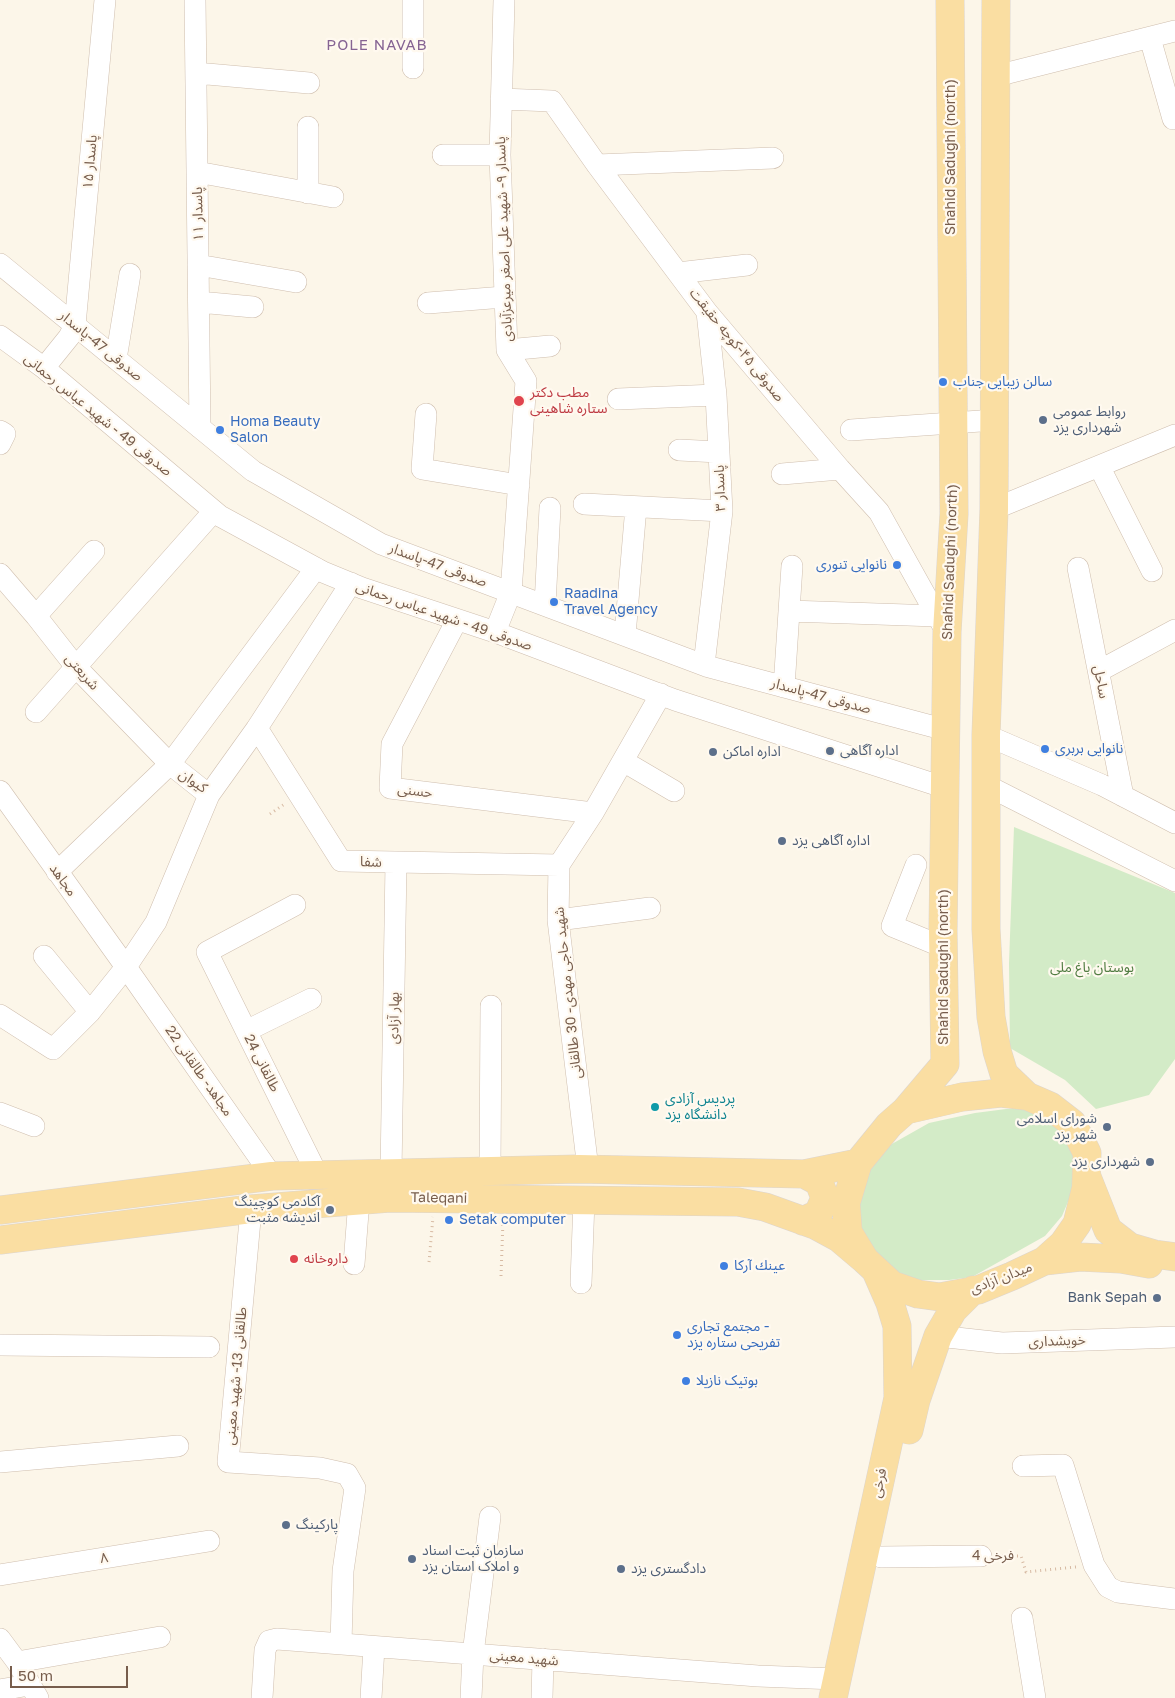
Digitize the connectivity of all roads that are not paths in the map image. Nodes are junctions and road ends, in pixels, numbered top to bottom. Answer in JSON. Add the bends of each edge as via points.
{"nodes":[{"id":1,"x":105,"y":0,"type":"edge"},
{"id":2,"x":195,"y":0,"type":"edge"},
{"id":3,"x":413,"y":0,"type":"edge"},
{"id":4,"x":504,"y":0,"type":"edge"},
{"id":5,"x":950,"y":0,"type":"edge"},
{"id":6,"x":996,"y":0,"type":"edge"},
{"id":7,"x":1175,"y":31,"type":"edge"},
{"id":8,"x":1150,"y":38,"type":"junction"},
{"id":9,"x":413,"y":68,"type":"dead end"},
{"id":10,"x":196,"y":73,"type":"junction"},
{"id":11,"x":996,"y":76,"type":"junction"},
{"id":12,"x":309,"y":83,"type":"dead end"},
{"id":13,"x":501,"y":99,"type":"junction"},
{"id":14,"x":1173,"y":119,"type":"dead end"},
{"id":15,"x":308,"y":127,"type":"dead end"},
{"id":16,"x":443,"y":155,"type":"dead end"},
{"id":17,"x":500,"y":155,"type":"junction"},
{"id":18,"x":773,"y":158,"type":"dead end"},
{"id":19,"x":597,"y":165,"type":"junction"},
{"id":20,"x":197,"y":172,"type":"junction"},
{"id":21,"x":308,"y":193,"type":"junction"},
{"id":22,"x":333,"y":197,"type":"dead end"},
{"id":23,"x":0,"y":264,"type":"edge"},
{"id":24,"x":198,"y":265,"type":"junction"},
{"id":25,"x":747,"y":265,"type":"dead end"},
{"id":26,"x":678,"y":273,"type":"junction"},
{"id":27,"x":130,"y":274,"type":"dead end"},
{"id":28,"x":296,"y":282,"type":"dead end"},
{"id":29,"x":504,"y":297,"type":"junction"},
{"id":30,"x":199,"y":302,"type":"junction"},
{"id":31,"x":428,"y":303,"type":"dead end"},
{"id":32,"x":253,"y":307,"type":"dead end"},
{"id":33,"x":707,"y":312,"type":"junction"},
{"id":34,"x":72,"y":331,"type":"junction"},
{"id":35,"x":0,"y":336,"type":"edge"},
{"id":36,"x":550,"y":346,"type":"dead end"},
{"id":37,"x":507,"y":350,"type":"junction"},
{"id":38,"x":116,"y":359,"type":"junction"},
{"id":39,"x":48,"y":364,"type":"junction"},
{"id":40,"x":716,"y":396,"type":"junction"},
{"id":41,"x":618,"y":399,"type":"dead end"},
{"id":42,"x":426,"y":414,"type":"dead end"},
{"id":43,"x":995,"y":420,"type":"junction"},
{"id":44,"x":953,"y":423,"type":"junction"},
{"id":45,"x":200,"y":428,"type":"junction"},
{"id":46,"x":851,"y":430,"type":"dead end"},
{"id":47,"x":0,"y":432,"type":"edge"},
{"id":48,"x":1175,"y":435,"type":"edge"},
{"id":49,"x":0,"y":444,"type":"edge"},
{"id":50,"x":679,"y":450,"type":"dead end"},
{"id":51,"x":719,"y":452,"type":"junction"},
{"id":52,"x":1099,"y":466,"type":"junction"},
{"id":53,"x":840,"y":469,"type":"junction"},
{"id":54,"x":782,"y":474,"type":"dead end"},
{"id":55,"x":519,"y":486,"type":"junction"},
{"id":56,"x":584,"y":504,"type":"dead end"},
{"id":57,"x":636,"y":507,"type":"junction"},
{"id":58,"x":550,"y":508,"type":"dead end"},
{"id":59,"x":994,"y":509,"type":"junction"},
{"id":60,"x":214,"y":511,"type":"junction"},
{"id":61,"x":722,"y":511,"type":"junction"},
{"id":62,"x":94,"y":550,"type":"dead end"},
{"id":63,"x":792,"y":566,"type":"dead end"},
{"id":64,"x":316,"y":568,"type":"junction"},
{"id":65,"x":1078,"y":568,"type":"dead end"},
{"id":66,"x":1152,"y":571,"type":"dead end"},
{"id":67,"x":0,"y":574,"type":"edge"},
{"id":68,"x":351,"y":583,"type":"junction"},
{"id":69,"x":511,"y":592,"type":"junction"},
{"id":70,"x":545,"y":605,"type":"junction"},
{"id":71,"x":790,"y":611,"type":"junction"},
{"id":72,"x":36,"y":616,"type":"junction"},
{"id":73,"x":457,"y":620,"type":"junction"},
{"id":74,"x":942,"y":624,"type":"junction"},
{"id":75,"x":1175,"y":630,"type":"edge"},
{"id":76,"x":495,"y":632,"type":"junction"},
{"id":77,"x":624,"y":635,"type":"junction"},
{"id":78,"x":704,"y":665,"type":"junction"},
{"id":79,"x":76,"y":667,"type":"junction"},
{"id":80,"x":1099,"y":671,"type":"junction"},
{"id":81,"x":784,"y":686,"type":"junction"},
{"id":82,"x":662,"y":694,"type":"junction"},
{"id":83,"x":36,"y":712,"type":"dead end"},
{"id":84,"x":257,"y":728,"type":"junction"},
{"id":85,"x":946,"y":730,"type":"junction"},
{"id":86,"x":986,"y":735,"type":"junction"},
{"id":87,"x":623,"y":761,"type":"junction"},
{"id":88,"x":170,"y":764,"type":"junction"},
{"id":89,"x":986,"y":785,"type":"junction"},
{"id":90,"x":946,"y":788,"type":"junction"},
{"id":91,"x":0,"y":791,"type":"edge"},
{"id":92,"x":674,"y":791,"type":"dead end"},
{"id":93,"x":209,"y":795,"type":"junction"},
{"id":94,"x":1123,"y":796,"type":"junction"},
{"id":95,"x":593,"y":813,"type":"junction"},
{"id":96,"x":1175,"y":823,"type":"edge"},
{"id":97,"x":396,"y":863,"type":"junction"},
{"id":98,"x":559,"y":865,"type":"junction"},
{"id":99,"x":916,"y":866,"type":"dead end"},
{"id":100,"x":57,"y":872,"type":"junction"},
{"id":101,"x":1175,"y":881,"type":"edge"},
{"id":102,"x":295,"y":905,"type":"dead end"},
{"id":103,"x":650,"y":908,"type":"dead end"},
{"id":104,"x":558,"y":920,"type":"junction"},
{"id":105,"x":943,"y":947,"type":"junction"},
{"id":106,"x":44,"y":956,"type":"dead end"},
{"id":107,"x":126,"y":967,"type":"junction"},
{"id":108,"x":311,"y":999,"type":"dead end"},
{"id":109,"x":491,"y":1006,"type":"dead end"},
{"id":110,"x":90,"y":1012,"type":"junction"},
{"id":111,"x":0,"y":1015,"type":"edge"},
{"id":112,"x":246,"y":1031,"type":"junction"},
{"id":113,"x":998,"y":1051,"type":"junction"},
{"id":114,"x":945,"y":1064,"type":"junction"},
{"id":115,"x":1028,"y":1096,"type":"junction"},
{"id":116,"x":906,"y":1110,"type":"junction"},
{"id":117,"x":0,"y":1113,"type":"edge"},
{"id":118,"x":34,"y":1126,"type":"dead end"},
{"id":119,"x":858,"y":1163,"type":"junction"},
{"id":120,"x":588,"y":1169,"type":"junction"},
{"id":121,"x":490,"y":1171,"type":"junction"},
{"id":122,"x":391,"y":1172,"type":"junction"},
{"id":123,"x":318,"y":1174,"type":"junction"},
{"id":124,"x":804,"y":1174,"type":"junction"},
{"id":125,"x":1086,"y":1174,"type":"junction"},
{"id":126,"x":272,"y":1176,"type":"junction"},
{"id":127,"x":359,"y":1200,"type":"junction"},
{"id":128,"x":584,"y":1200,"type":"junction"},
{"id":129,"x":251,"y":1209,"type":"junction"},
{"id":130,"x":0,"y":1210,"type":"edge"},
{"id":131,"x":803,"y":1221,"type":"junction"},
{"id":132,"x":0,"y":1240,"type":"edge"},
{"id":133,"x":1175,"y":1258,"type":"edge"},
{"id":134,"x":1044,"y":1260,"type":"junction"},
{"id":135,"x":354,"y":1264,"type":"dead end"},
{"id":136,"x":870,"y":1265,"type":"junction"},
{"id":137,"x":1175,"y":1268,"type":"edge"},
{"id":138,"x":581,"y":1283,"type":"dead end"},
{"id":139,"x":972,"y":1290,"type":"junction"},
{"id":140,"x":938,"y":1336,"type":"junction"},
{"id":141,"x":1175,"y":1337,"type":"edge"},
{"id":142,"x":0,"y":1345,"type":"edge"},
{"id":143,"x":209,"y":1346,"type":"dead end"},
{"id":144,"x":178,"y":1446,"type":"dead end"},
{"id":145,"x":0,"y":1462,"type":"edge"},
{"id":146,"x":1023,"y":1466,"type":"dead end"},
{"id":147,"x":490,"y":1517,"type":"dead end"},
{"id":148,"x":208,"y":1541,"type":"dead end"},
{"id":149,"x":981,"y":1556,"type":"road end"},
{"id":150,"x":880,"y":1557,"type":"junction"},
{"id":151,"x":0,"y":1575,"type":"edge"},
{"id":152,"x":1175,"y":1599,"type":"edge"},
{"id":153,"x":1022,"y":1618,"type":"dead end"},
{"id":154,"x":160,"y":1637,"type":"dead end"},
{"id":155,"x":0,"y":1639,"type":"edge"},
{"id":156,"x":341,"y":1644,"type":"junction"},
{"id":157,"x":374,"y":1647,"type":"junction"},
{"id":158,"x":472,"y":1654,"type":"junction"},
{"id":159,"x":543,"y":1659,"type":"junction"},
{"id":160,"x":17,"y":1662,"type":"junction"},
{"id":161,"x":0,"y":1690,"type":"edge"},
{"id":162,"x":34,"y":1692,"type":"edge"},
{"id":163,"x":840,"y":1692,"type":"edge"},
{"id":164,"x":262,"y":1698,"type":"edge"},
{"id":165,"x":371,"y":1698,"type":"edge"},
{"id":166,"x":471,"y":1698,"type":"edge"},
{"id":167,"x":542,"y":1698,"type":"edge"},
{"id":168,"x":1035,"y":1698,"type":"edge"}],
"edges":[{"from":1,"to":34,"type":"street","name":"پاسدار ۱۵"},
{"from":2,"to":10,"type":"street","name":"پاسدار ۱۱"},
{"from":3,"to":9,"type":"street"},
{"from":4,"to":13,"type":"street","name":"پاسدار ۹- شهید علی اصغر میرعزآبادی"},
{"from":5,"to":44,"type":"main road","name":"Shahid Sadughi (north)"},
{"from":6,"to":11,"type":"main road"},
{"from":7,"to":8,"type":"street"},
{"from":8,"to":11,"type":"street"},
{"from":8,"to":14,"type":"street"},
{"from":10,"to":12,"type":"street"},
{"from":10,"to":20,"type":"street","name":"پاسدار ۱۱"},
{"from":11,"to":43,"type":"main road"},
{"from":13,"to":17,"type":"street","name":"پاسدار ۹- شهید علی اصغر میرعزآبادی"},
{"from":13,"to":19,"type":"street","name":"صدوقی ۴۵-کوچه حقیقت","via":[[552,101]]},
{"from":15,"to":21,"type":"street"},
{"from":16,"to":17,"type":"street"},
{"from":17,"to":29,"type":"street","name":"پاسدار ۹- شهید علی اصغر میرعزآبادی"},
{"from":18,"to":19,"type":"street"},
{"from":19,"to":26,"type":"street","name":"صدوقی ۴۵-کوچه حقیقت"},
{"from":20,"to":21,"type":"street"},
{"from":20,"to":24,"type":"street","name":"پاسدار ۱۱"},
{"from":21,"to":22,"type":"street"},
{"from":23,"to":34,"type":"street","name":"صدوقی 47-پاسدار"},
{"from":24,"to":28,"type":"street"},
{"from":24,"to":30,"type":"street","name":"پاسدار ۱۱"},
{"from":25,"to":26,"type":"street"},
{"from":26,"to":33,"type":"street","name":"صدوقی ۴۵-کوچه حقیقت"},
{"from":27,"to":38,"type":"street"},
{"from":29,"to":31,"type":"street"},
{"from":29,"to":37,"type":"street","name":"پاسدار ۹- شهید علی اصغر میرعزآبادی"},
{"from":30,"to":32,"type":"street"},
{"from":30,"to":45,"type":"street","name":"پاسدار ۱۱"},
{"from":33,"to":40,"type":"street","name":"پاسدار ۳"},
{"from":33,"to":53,"type":"street","name":"صدوقی ۴۵-کوچه حقیقت"},
{"from":34,"to":38,"type":"street","name":"صدوقی 47-پاسدار"},
{"from":34,"to":39,"type":"street"},
{"from":35,"to":39,"type":"street","name":"صدوقی 49 - شهید عباس رحمانی"},
{"from":36,"to":37,"type":"street"},
{"from":37,"to":55,"type":"street","name":"پاسدار ۹- شهید علی اصغر میرعزآبادی","via":[[526,381]]},
{"from":38,"to":45,"type":"street","name":"صدوقی 47-پاسدار"},
{"from":39,"to":60,"type":"street","name":"صدوقی 49 - شهید عباس رحمانی"},
{"from":40,"to":41,"type":"street"},
{"from":40,"to":51,"type":"street","name":"پاسدار ۳"},
{"from":42,"to":55,"type":"street","via":[[422,469]]},
{"from":43,"to":44,"type":"street"},
{"from":43,"to":59,"type":"main road"},
{"from":44,"to":46,"type":"street"},
{"from":44,"to":74,"type":"main road","name":"Shahid Sadughi (north)","via":[[954,514]]},
{"from":45,"to":69,"type":"street","name":"صدوقی 47-پاسدار","via":[[253,471],[381,544]]},
{"from":47,"to":49,"type":"street","via":[[5,434]]},
{"from":48,"to":52,"type":"street"},
{"from":50,"to":51,"type":"street"},
{"from":51,"to":61,"type":"street","name":"پاسدار ۳"},
{"from":52,"to":59,"type":"street"},
{"from":52,"to":66,"type":"street"},
{"from":53,"to":54,"type":"street"},
{"from":53,"to":74,"type":"street","name":"صدوقی ۴۵-کوچه حقیقت","via":[[878,512]]},
{"from":55,"to":69,"type":"street","name":"پاسدار ۹- شهید علی اصغر میرعزآبادی"},
{"from":56,"to":57,"type":"street"},
{"from":57,"to":61,"type":"street"},
{"from":57,"to":77,"type":"street"},
{"from":58,"to":70,"type":"street"},
{"from":59,"to":86,"type":"main road"},
{"from":60,"to":64,"type":"street","name":"صدوقی 49 - شهید عباس رحمانی"},
{"from":60,"to":79,"type":"street"},
{"from":61,"to":78,"type":"street","name":"پاسدار ۳"},
{"from":62,"to":72,"type":"street"},
{"from":63,"to":71,"type":"street"},
{"from":64,"to":68,"type":"street","name":"صدوقی 49 - شهید عباس رحمانی"},
{"from":64,"to":88,"type":"street","name":"کیوان"},
{"from":65,"to":80,"type":"street","name":"ساحل"},
{"from":67,"to":72,"type":"street","name":"شریعتی"},
{"from":68,"to":73,"type":"street","name":"صدوقی 49 - شهید عباس رحمانی"},
{"from":68,"to":84,"type":"street","name":"کیوان"},
{"from":69,"to":70,"type":"street","name":"صدوقی 47-پاسدار"},
{"from":69,"to":76,"type":"street","name":"پاسدار ۹- شهید علی اصغر میرعزآبادی"},
{"from":70,"to":77,"type":"street","name":"صدوقی 47-پاسدار"},
{"from":71,"to":74,"type":"street"},
{"from":71,"to":81,"type":"street"},
{"from":72,"to":79,"type":"street","name":"شریعتی"},
{"from":73,"to":76,"type":"street","name":"صدوقی 49 - شهید عباس رحمانی"},
{"from":73,"to":95,"type":"street","name":"حسنی","via":[[392,744],[390,788]]},
{"from":74,"to":85,"type":"main road","name":"Shahid Sadughi (north)"},
{"from":75,"to":80,"type":"street"},
{"from":76,"to":82,"type":"street","name":"صدوقی 49 - شهید عباس رحمانی"},
{"from":77,"to":78,"type":"street","name":"صدوقی 47-پاسدار"},
{"from":78,"to":81,"type":"street","name":"صدوقی 47-پاسدار"},
{"from":79,"to":83,"type":"street"},
{"from":79,"to":88,"type":"street","name":"شریعتی"},
{"from":80,"to":94,"type":"street","name":"ساحل"},
{"from":81,"to":85,"type":"street","name":"صدوقی 47-پاسدار"},
{"from":82,"to":87,"type":"street"},
{"from":82,"to":90,"type":"street","name":"صدوقی 49 - شهید عباس رحمانی"},
{"from":84,"to":93,"type":"street","name":"کیوان"},
{"from":84,"to":97,"type":"street","name":"شفا","via":[[341,861]]},
{"from":85,"to":90,"type":"main road","name":"Shahid Sadughi (north)"},
{"from":86,"to":89,"type":"main road"},
{"from":86,"to":94,"type":"street"},
{"from":87,"to":92,"type":"street"},
{"from":87,"to":95,"type":"street"},
{"from":88,"to":93,"type":"street","name":"کیوان"},
{"from":88,"to":100,"type":"street"},
{"from":89,"to":101,"type":"street"},
{"from":89,"to":113,"type":"main road","via":[[986,930],[991,1017]]},
{"from":90,"to":105,"type":"main road","name":"Shahid Sadughi (north)"},
{"from":91,"to":100,"type":"street","name":"مجاهد"},
{"from":93,"to":107,"type":"street","via":[[156,922]]},
{"from":94,"to":96,"type":"street"},
{"from":95,"to":98,"type":"street"},
{"from":97,"to":98,"type":"street","name":"شفا"},
{"from":97,"to":122,"type":"street","name":"بهار آزادی"},
{"from":98,"to":104,"type":"street","name":"شهید حاجی مهدی- 30 طالقانی"},
{"from":99,"to":105,"type":"street","via":[[892,926]]},
{"from":100,"to":107,"type":"street","name":"مجاهد"},
{"from":102,"to":112,"type":"street","name":"طالقانی 24","via":[[207,952]]},
{"from":103,"to":104,"type":"street"},
{"from":104,"to":120,"type":"street","name":"شهید حاجی مهدی- 30 طالقانی"},
{"from":105,"to":114,"type":"main road","name":"Shahid Sadughi (north)"},
{"from":106,"to":110,"type":"street"},
{"from":107,"to":110,"type":"street"},
{"from":107,"to":126,"type":"street","name":"مجاهد- طالقانی 22"},
{"from":108,"to":112,"type":"street"},
{"from":109,"to":121,"type":"street"},
{"from":110,"to":111,"type":"street","via":[[53,1049]]},
{"from":112,"to":123,"type":"street","name":"طالقانی 24"},
{"from":113,"to":114,"type":"main road","via":[[992,1068],[976,1079],[958,1077]]},
{"from":113,"to":115,"type":"main road","via":[[1004,1074]]},
{"from":114,"to":116,"type":"main road","name":"Shahid Sadughi (north)"},
{"from":115,"to":116,"type":"main road","name":"میدان آزادی","via":[[1001,1093],[962,1096]]},
{"from":115,"to":125,"type":"main road","name":"میدان آزادی","via":[[1050,1106],[1072,1123],[1087,1153]]},
{"from":116,"to":119,"type":"main road","name":"میدان آزادی"},
{"from":117,"to":118,"type":"street"},
{"from":119,"to":124,"type":"main road","name":"Taleqani"},
{"from":119,"to":136,"type":"main road","name":"میدان آزادی","via":[[846,1203],[848,1232]]},
{"from":120,"to":121,"type":"main road","name":"Taleqani"},
{"from":120,"to":124,"type":"main road","name":"Taleqani"},
{"from":121,"to":122,"type":"main road","name":"Taleqani"},
{"from":122,"to":123,"type":"main road","name":"Taleqani"},
{"from":123,"to":126,"type":"main road","name":"Taleqani"},
{"from":124,"to":131,"type":"main road","via":[[819,1182],[825,1198],[818,1214]]},
{"from":125,"to":133,"type":"main road","via":[[1108,1230],[1130,1247]]},
{"from":125,"to":134,"type":"main road","name":"میدان آزادی","via":[[1077,1224],[1063,1244]]},
{"from":126,"to":130,"type":"main road","name":"Taleqani"},
{"from":127,"to":128,"type":"main road","name":"Taleqani"},
{"from":127,"to":129,"type":"main road","name":"Taleqani"},
{"from":127,"to":135,"type":"street"},
{"from":128,"to":131,"type":"main road","name":"Taleqani","via":[[738,1202],[765,1207]]},
{"from":128,"to":138,"type":"street"},
{"from":129,"to":132,"type":"main road","name":"Taleqani"},
{"from":129,"to":156,"type":"street","name":"طالقانی 13- شهید معینی","via":[[228,1462],[320,1468],[347,1474],[355,1488],[343,1572]]},
{"from":131,"to":136,"type":"main road","name":"Taleqani","via":[[839,1238]]},
{"from":134,"to":137,"type":"main road","via":[[1080,1257],[1121,1259]]},
{"from":134,"to":139,"type":"main road","name":"میدان آزادی"},
{"from":136,"to":139,"type":"main road","name":"میدان آزادی","via":[[892,1285],[918,1294],[940,1297]]},
{"from":136,"to":163,"type":"main road","name":"فرخی","via":[[890,1303],[897,1326],[898,1398]]},
{"from":139,"to":140,"type":"main road","name":"فرخی","via":[[953,1310]]},
{"from":140,"to":141,"type":"street","name":"خویشداری","via":[[1002,1344]]},
{"from":140,"to":150,"type":"main road","name":"فرخی","via":[[916,1400]]},
{"from":142,"to":143,"type":"street"},
{"from":144,"to":145,"type":"street"},
{"from":146,"to":152,"type":"street","via":[[1063,1465],[1094,1565],[1108,1587],[1118,1592]]},
{"from":147,"to":158,"type":"street"},
{"from":148,"to":151,"type":"street","name":"۸"},
{"from":149,"to":150,"type":"street","name":"فرخی 4"},
{"from":150,"to":163,"type":"main road","name":"فرخی"},
{"from":153,"to":168,"type":"street"},
{"from":154,"to":160,"type":"street"},
{"from":155,"to":160,"type":"street"},
{"from":156,"to":157,"type":"street","name":"شهید معینی"},
{"from":156,"to":164,"type":"street","name":"شهید معینی","via":[[269,1641],[265,1650]]},
{"from":157,"to":158,"type":"street","name":"شهید معینی"},
{"from":157,"to":165,"type":"street"},
{"from":158,"to":159,"type":"street","name":"شهید معینی"},
{"from":158,"to":166,"type":"street"},
{"from":159,"to":163,"type":"street","name":"شهید معینی","via":[[758,1676]]},
{"from":159,"to":167,"type":"street"},
{"from":160,"to":162,"type":"street"},
{"from":161,"to":162,"type":"street"}]}
